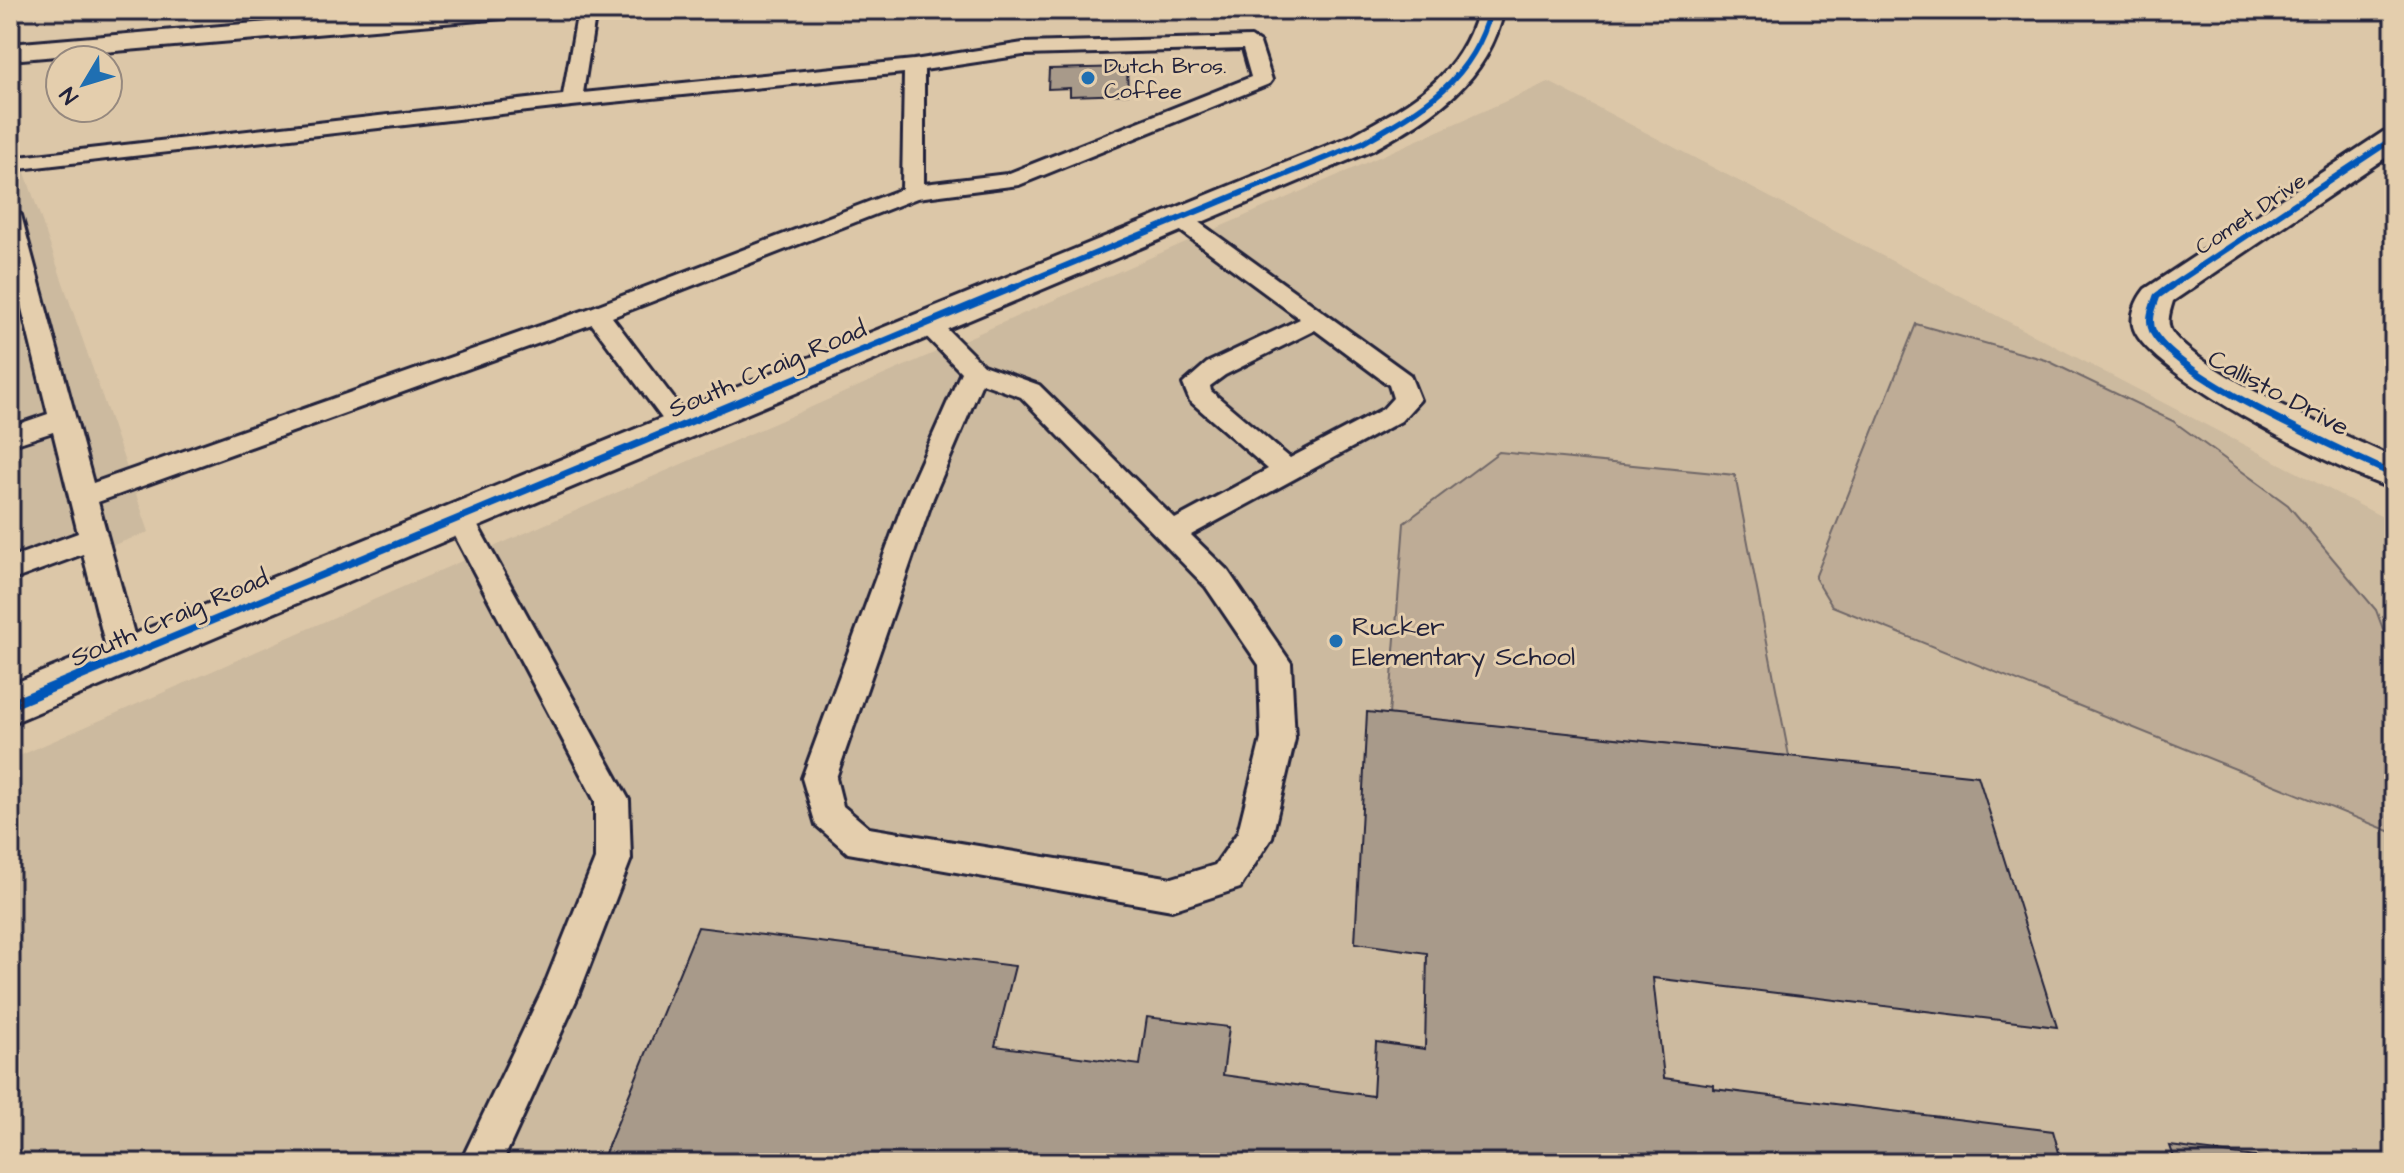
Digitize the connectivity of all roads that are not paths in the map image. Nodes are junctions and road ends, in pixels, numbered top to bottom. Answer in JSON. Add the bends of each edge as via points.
{"nodes":[{"id":1,"x":503,"y":10,"type":"edge"},
{"id":2,"x":587,"y":10,"type":"edge"},
{"id":3,"x":1491,"y":10,"type":"edge"},
{"id":4,"x":10,"y":52,"type":"edge"},
{"id":5,"x":914,"y":66,"type":"junction"},
{"id":6,"x":572,"y":100,"type":"junction"},
{"id":7,"x":2394,"y":138,"type":"edge"},
{"id":8,"x":10,"y":164,"type":"edge"},
{"id":9,"x":913,"y":192,"type":"junction"},
{"id":10,"x":10,"y":215,"type":"edge"},
{"id":11,"x":1178,"y":218,"type":"junction"},
{"id":12,"x":597,"y":314,"type":"junction"},
{"id":13,"x":1317,"y":320,"type":"junction"},
{"id":14,"x":926,"y":322,"type":"junction"},
{"id":15,"x":2153,"y":333,"type":"joint"},
{"id":16,"x":974,"y":371,"type":"junction"},
{"id":17,"x":62,"y":419,"type":"junction"},
{"id":18,"x":681,"y":426,"type":"junction"},
{"id":19,"x":10,"y":437,"type":"edge"},
{"id":20,"x":1288,"y":471,"type":"junction"},
{"id":21,"x":2394,"y":475,"type":"edge"},
{"id":22,"x":83,"y":497,"type":"junction"},
{"id":23,"x":460,"y":519,"type":"junction"},
{"id":24,"x":1172,"y":533,"type":"junction"},
{"id":25,"x":94,"y":538,"type":"junction"},
{"id":26,"x":10,"y":570,"type":"edge"},
{"id":27,"x":124,"y":656,"type":"junction"},
{"id":28,"x":10,"y":705,"type":"edge"},
{"id":29,"x":481,"y":1163,"type":"edge"}],
"edges":[{"from":1,"to":4,"type":"street"},
{"from":2,"to":6,"type":"lane"},
{"from":3,"to":11,"type":"street","name":"South Craig Road","via":[[1476,53],[1444,91],[1419,110],[1333,156]]},
{"from":5,"to":6,"type":"lane"},
{"from":5,"to":9,"type":"lane"},
{"from":5,"to":9,"type":"lane","via":[[1023,49],[1251,43],[1262,80],[1011,180]]},
{"from":6,"to":8,"type":"lane"},
{"from":7,"to":15,"type":"street","name":"Comet Drive","via":[[2157,296],[2150,318]]},
{"from":9,"to":12,"type":"lane"},
{"from":10,"to":17,"type":"lane"},
{"from":11,"to":13,"type":"lane"},
{"from":11,"to":14,"type":"street","name":"South Craig Road"},
{"from":12,"to":18,"type":"lane"},
{"from":12,"to":22,"type":"lane"},
{"from":13,"to":20,"type":"lane","via":[[1401,381],[1407,400],[1392,415]]},
{"from":13,"to":20,"type":"lane","via":[[1196,384],[1199,395]]},
{"from":14,"to":16,"type":"lane"},
{"from":14,"to":18,"type":"street","name":"South Craig Road"},
{"from":15,"to":21,"type":"street","name":"Callisto Drive","via":[[2175,357],[2212,382]]},
{"from":16,"to":24,"type":"lane","via":[[1030,391]]},
{"from":16,"to":24,"type":"lane","via":[[919,498],[819,778],[828,814],[860,842],[1172,894],[1227,877],[1254,837],[1278,739],[1275,663],[1217,579]]},
{"from":17,"to":19,"type":"lane"},
{"from":17,"to":22,"type":"lane"},
{"from":18,"to":23,"type":"street","name":"South Craig Road"},
{"from":20,"to":24,"type":"lane"},
{"from":22,"to":25,"type":"lane"},
{"from":23,"to":27,"type":"street","name":"South Craig Road"},
{"from":23,"to":29,"type":"lane","via":[[612,800],[613,859],[559,996]]},
{"from":25,"to":26,"type":"lane"},
{"from":25,"to":27,"type":"lane"},
{"from":27,"to":28,"type":"street","name":"South Craig Road"}]}
